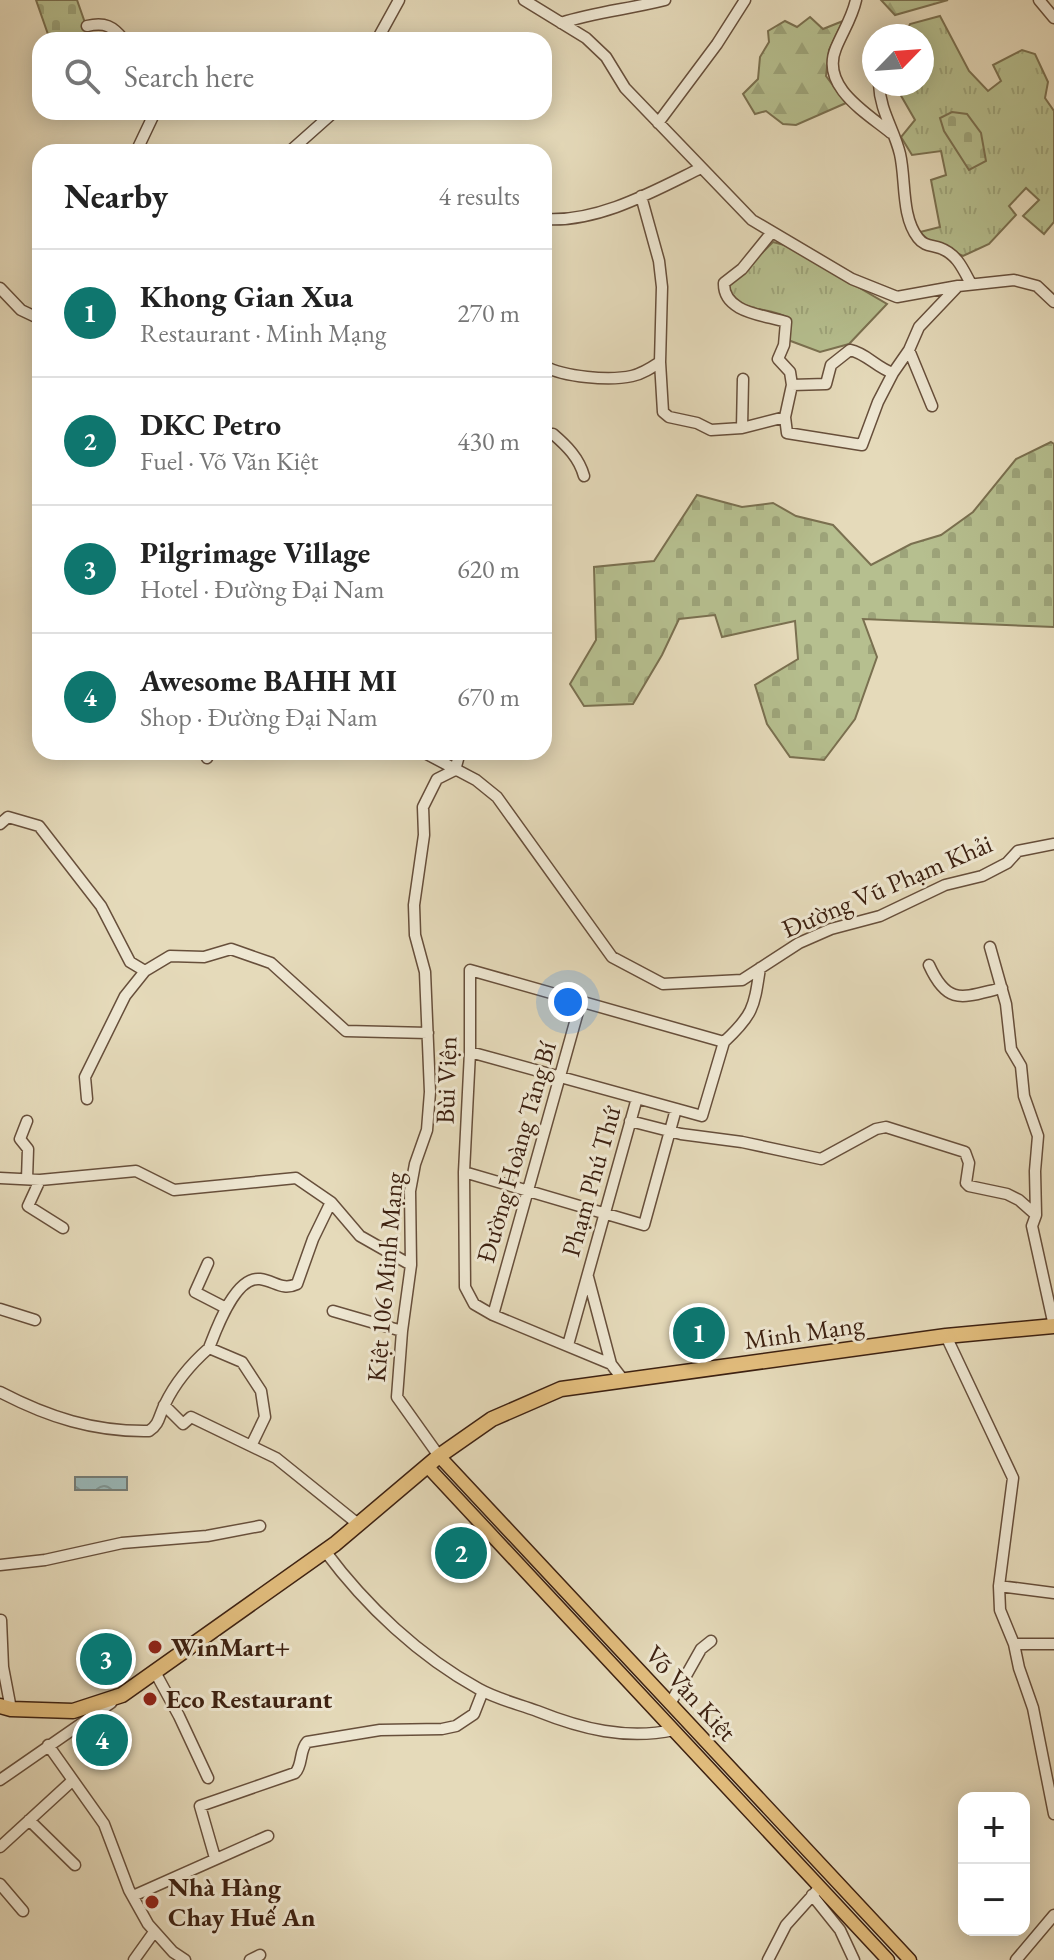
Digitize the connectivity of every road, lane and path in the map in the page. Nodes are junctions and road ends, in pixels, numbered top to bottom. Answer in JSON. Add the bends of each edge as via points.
{"nodes":[{"id":1,"x":399,"y":0,"type":"edge"},
{"id":2,"x":524,"y":0,"type":"edge"},
{"id":3,"x":665,"y":0,"type":"edge"},
{"id":4,"x":745,"y":0,"type":"edge"},
{"id":5,"x":856,"y":0,"type":"edge"},
{"id":6,"x":1039,"y":0,"type":"edge"},
{"id":7,"x":1054,"y":18,"type":"edge"},
{"id":8,"x":561,"y":23,"type":"junction"},
{"id":9,"x":87,"y":26,"type":"dead end"},
{"id":10,"x":117,"y":32,"type":"edge"},
{"id":11,"x":381,"y":32,"type":"edge"},
{"id":12,"x":879,"y":96,"type":"edge"},
{"id":13,"x":151,"y":120,"type":"edge"},
{"id":14,"x":325,"y":120,"type":"edge"},
{"id":15,"x":658,"y":123,"type":"junction"},
{"id":16,"x":892,"y":134,"type":"junction"},
{"id":17,"x":140,"y":144,"type":"edge"},
{"id":18,"x":298,"y":144,"type":"edge"},
{"id":19,"x":701,"y":168,"type":"junction"},
{"id":20,"x":641,"y":196,"type":"junction"},
{"id":21,"x":552,"y":219,"type":"edge"},
{"id":22,"x":772,"y":232,"type":"junction"},
{"id":23,"x":971,"y":284,"type":"junction"},
{"id":24,"x":958,"y":286,"type":"junction"},
{"id":25,"x":0,"y":288,"type":"edge"},
{"id":26,"x":1054,"y":302,"type":"edge"},
{"id":27,"x":32,"y":315,"type":"edge"},
{"id":28,"x":909,"y":350,"type":"junction"},
{"id":29,"x":660,"y":362,"type":"junction"},
{"id":30,"x":552,"y":371,"type":"edge"},
{"id":31,"x":893,"y":373,"type":"junction"},
{"id":32,"x":743,"y":379,"type":"dead end"},
{"id":33,"x":792,"y":385,"type":"junction"},
{"id":34,"x":932,"y":406,"type":"dead end"},
{"id":35,"x":785,"y":417,"type":"junction"},
{"id":36,"x":742,"y":428,"type":"junction"},
{"id":37,"x":552,"y":434,"type":"edge"},
{"id":38,"x":584,"y":476,"type":"dead end"},
{"id":39,"x":437,"y":760,"type":"edge"},
{"id":40,"x":458,"y":760,"type":"edge"},
{"id":41,"x":455,"y":770,"type":"junction"},
{"id":42,"x":0,"y":824,"type":"edge"},
{"id":43,"x":1054,"y":844,"type":"edge"},
{"id":44,"x":990,"y":947,"type":"dead end"},
{"id":45,"x":929,"y":965,"type":"dead end"},
{"id":46,"x":760,"y":968,"type":"junction"},
{"id":47,"x":145,"y":971,"type":"junction"},
{"id":48,"x":1002,"y":988,"type":"junction"},
{"id":49,"x":581,"y":1001,"type":"junction"},
{"id":50,"x":428,"y":1033,"type":"junction"},
{"id":51,"x":724,"y":1042,"type":"junction"},
{"id":52,"x":470,"y":1052,"type":"junction"},
{"id":53,"x":560,"y":1077,"type":"junction"},
{"id":54,"x":637,"y":1098,"type":"junction"},
{"id":55,"x":87,"y":1099,"type":"dead end"},
{"id":56,"x":676,"y":1109,"type":"junction"},
{"id":57,"x":27,"y":1121,"type":"dead end"},
{"id":58,"x":630,"y":1121,"type":"junction"},
{"id":59,"x":670,"y":1131,"type":"junction"},
{"id":60,"x":464,"y":1172,"type":"junction"},
{"id":61,"x":0,"y":1178,"type":"edge"},
{"id":62,"x":27,"y":1179,"type":"junction"},
{"id":63,"x":40,"y":1180,"type":"junction"},
{"id":64,"x":528,"y":1191,"type":"junction"},
{"id":65,"x":331,"y":1202,"type":"junction"},
{"id":66,"x":605,"y":1213,"type":"junction"},
{"id":67,"x":1036,"y":1215,"type":"junction"},
{"id":68,"x":63,"y":1228,"type":"dead end"},
{"id":69,"x":208,"y":1263,"type":"dead end"},
{"id":70,"x":411,"y":1265,"type":"junction"},
{"id":71,"x":587,"y":1275,"type":"junction"},
{"id":72,"x":226,"y":1308,"type":"junction"},
{"id":73,"x":0,"y":1309,"type":"edge"},
{"id":74,"x":333,"y":1311,"type":"dead end"},
{"id":75,"x":493,"y":1315,"type":"junction"},
{"id":76,"x":35,"y":1320,"type":"dead end"},
{"id":77,"x":1054,"y":1326,"type":"edge"},
{"id":78,"x":402,"y":1331,"type":"junction"},
{"id":79,"x":946,"y":1336,"type":"junction"},
{"id":80,"x":568,"y":1345,"type":"junction"},
{"id":81,"x":209,"y":1348,"type":"junction"},
{"id":82,"x":611,"y":1364,"type":"junction"},
{"id":83,"x":624,"y":1381,"type":"junction"},
{"id":84,"x":0,"y":1392,"type":"edge"},
{"id":85,"x":164,"y":1405,"type":"junction"},
{"id":86,"x":251,"y":1446,"type":"junction"},
{"id":87,"x":433,"y":1461,"type":"junction"},
{"id":88,"x":358,"y":1524,"type":"junction"},
{"id":89,"x":260,"y":1526,"type":"dead end"},
{"id":90,"x":325,"y":1551,"type":"junction"},
{"id":91,"x":0,"y":1565,"type":"edge"},
{"id":92,"x":999,"y":1586,"type":"junction"},
{"id":93,"x":1054,"y":1593,"type":"edge"},
{"id":94,"x":1,"y":1620,"type":"edge"},
{"id":95,"x":711,"y":1641,"type":"dead end"},
{"id":96,"x":1014,"y":1644,"type":"junction"},
{"id":97,"x":1054,"y":1644,"type":"edge"},
{"id":98,"x":620,"y":1650,"type":"junction"},
{"id":99,"x":609,"y":1661,"type":"junction"},
{"id":100,"x":155,"y":1672,"type":"junction"},
{"id":101,"x":483,"y":1691,"type":"junction"},
{"id":102,"x":122,"y":1695,"type":"junction"},
{"id":103,"x":670,"y":1704,"type":"junction"},
{"id":104,"x":4,"y":1709,"type":"edge"},
{"id":105,"x":674,"y":1730,"type":"junction"},
{"id":106,"x":48,"y":1745,"type":"junction"},
{"id":107,"x":208,"y":1778,"type":"dead end"},
{"id":108,"x":0,"y":1780,"type":"edge"},
{"id":109,"x":72,"y":1781,"type":"junction"},
{"id":110,"x":1054,"y":1814,"type":"edge"},
{"id":111,"x":29,"y":1820,"type":"junction"},
{"id":112,"x":268,"y":1836,"type":"dead end"},
{"id":113,"x":0,"y":1847,"type":"edge"},
{"id":114,"x":215,"y":1858,"type":"junction"},
{"id":115,"x":75,"y":1865,"type":"dead end"},
{"id":116,"x":0,"y":1884,"type":"edge"},
{"id":117,"x":816,"y":1891,"type":"junction"},
{"id":118,"x":133,"y":1896,"type":"junction"},
{"id":119,"x":23,"y":1911,"type":"dead end"},
{"id":120,"x":1054,"y":1915,"type":"edge"},
{"id":121,"x":154,"y":1932,"type":"junction"},
{"id":122,"x":134,"y":1960,"type":"edge"},
{"id":123,"x":185,"y":1960,"type":"edge"},
{"id":124,"x":768,"y":1960,"type":"edge"},
{"id":125,"x":854,"y":1960,"type":"edge"},
{"id":126,"x":888,"y":1960,"type":"edge"},
{"id":127,"x":909,"y":1960,"type":"edge"},
{"id":128,"x":1016,"y":1960,"type":"edge"}],
"edges":[{"from":1,"to":11,"type":"street"},
{"from":2,"to":8,"type":"street"},
{"from":3,"to":8,"type":"street"},
{"from":4,"to":15,"type":"street"},
{"from":5,"to":16,"type":"street","via":[[836,49],[833,74],[858,107]]},
{"from":6,"to":7,"type":"street"},
{"from":8,"to":15,"type":"street","via":[[606,57],[625,88]]},
{"from":9,"to":10,"type":"street","via":[[103,23]]},
{"from":12,"to":16,"type":"street"},
{"from":13,"to":17,"type":"street"},
{"from":14,"to":18,"type":"street"},
{"from":15,"to":19,"type":"street"},
{"from":16,"to":23,"type":"street","via":[[912,228],[928,246],[954,256]]},
{"from":19,"to":20,"type":"street"},
{"from":19,"to":22,"type":"street","via":[[752,220]]},
{"from":20,"to":21,"type":"street","via":[[570,219]]},
{"from":20,"to":29,"type":"street","via":[[662,287]]},
{"from":22,"to":24,"type":"street","via":[[893,297]]},
{"from":22,"to":33,"type":"street","via":[[723,287],[734,304],[749,313],[786,322],[778,359],[790,372]]},
{"from":23,"to":24,"type":"street"},
{"from":23,"to":26,"type":"street","via":[[1014,280],[1037,286]]},
{"from":24,"to":28,"type":"street","via":[[919,327]]},
{"from":25,"to":27,"type":"street"},
{"from":28,"to":31,"type":"street"},
{"from":28,"to":34,"type":"street"},
{"from":29,"to":30,"type":"street","via":[[630,376]]},
{"from":29,"to":36,"type":"street","via":[[665,414],[711,430]]},
{"from":31,"to":33,"type":"street","via":[[850,350],[831,365],[826,384]]},
{"from":31,"to":35,"type":"street","via":[[862,445],[787,433]]},
{"from":32,"to":36,"type":"street"},
{"from":33,"to":35,"type":"street"},
{"from":35,"to":36,"type":"street"},
{"from":37,"to":38,"type":"street","via":[[581,463]]},
{"from":39,"to":41,"type":"street","name":"Đường Vũ Phạm Khải"},
{"from":40,"to":41,"type":"street"},
{"from":41,"to":46,"type":"street","name":"Đường Vũ Phạm Khải","via":[[497,797],[612,957],[663,984],[742,980]]},
{"from":41,"to":50,"type":"street","name":"Kiệt 106 Minh Mạng","via":[[437,779],[423,807],[414,905]]},
{"from":42,"to":47,"type":"street","via":[[8,817],[39,826],[101,906],[130,962]]},
{"from":43,"to":46,"type":"street","name":"Đường Vũ Phạm Khải","via":[[1018,851],[982,876],[831,929]]},
{"from":44,"to":48,"type":"street"},
{"from":45,"to":48,"type":"street","via":[[938,985],[953,995]]},
{"from":46,"to":51,"type":"street","via":[[752,1010]]},
{"from":47,"to":50,"type":"street","via":[[170,956],[204,957],[231,949],[271,963],[346,1031]]},
{"from":47,"to":55,"type":"street","via":[[125,996],[85,1077]]},
{"from":48,"to":67,"type":"street","via":[[1011,1049],[1021,1066],[1024,1096],[1038,1136]]},
{"from":49,"to":51,"type":"street","name":"Bùi Viện"},
{"from":49,"to":52,"type":"street","name":"Bùi Viện","via":[[470,970]]},
{"from":49,"to":53,"type":"street","name":"Đường Hoàng Tăng Bí"},
{"from":50,"to":70,"type":"street","name":"Kiệt 106 Minh Mạng","via":[[427,1130],[410,1191]]},
{"from":51,"to":56,"type":"street","via":[[702,1116]]},
{"from":52,"to":53,"type":"street"},
{"from":52,"to":60,"type":"street","name":"Bùi Viện"},
{"from":53,"to":54,"type":"street"},
{"from":53,"to":64,"type":"street","name":"Đường Hoàng Tăng Bí"},
{"from":54,"to":56,"type":"street"},
{"from":54,"to":58,"type":"street","name":"Phạm Phú Thứ"},
{"from":56,"to":59,"type":"street"},
{"from":57,"to":62,"type":"street","via":[[20,1139],[28,1149]]},
{"from":58,"to":59,"type":"street"},
{"from":58,"to":66,"type":"street","name":"Phạm Phú Thứ"},
{"from":59,"to":66,"type":"street","via":[[644,1225]]},
{"from":59,"to":67,"type":"street","via":[[821,1159],[886,1127],[965,1152],[969,1186],[1007,1194]]},
{"from":60,"to":64,"type":"street"},
{"from":60,"to":75,"type":"street","name":"Bùi Viện","via":[[465,1287],[474,1304]]},
{"from":61,"to":62,"type":"street"},
{"from":62,"to":63,"type":"street"},
{"from":63,"to":65,"type":"street","via":[[136,1171],[174,1190],[296,1178]]},
{"from":63,"to":68,"type":"street","via":[[28,1206]]},
{"from":64,"to":66,"type":"street"},
{"from":64,"to":75,"type":"street","name":"Đường Hoàng Tăng Bí"},
{"from":65,"to":70,"type":"street","via":[[360,1236]]},
{"from":65,"to":72,"type":"street","via":[[297,1284],[250,1281]]},
{"from":66,"to":71,"type":"street","name":"Phạm Phú Thứ"},
{"from":67,"to":77,"type":"street","via":[[1033,1237]]},
{"from":69,"to":72,"type":"street","via":[[195,1292]]},
{"from":70,"to":78,"type":"street","name":"Kiệt 106 Minh Mạng"},
{"from":71,"to":80,"type":"street","name":"Phạm Phú Thứ"},
{"from":71,"to":82,"type":"street","name":"Phạm Phú Thứ"},
{"from":72,"to":81,"type":"street"},
{"from":73,"to":76,"type":"street"},
{"from":74,"to":78,"type":"street"},
{"from":75,"to":80,"type":"street","name":"Bùi Viện"},
{"from":77,"to":79,"type":"highway","name":"Minh Mạng"},
{"from":78,"to":87,"type":"street","name":"Kiệt 106 Minh Mạng","via":[[397,1397]]},
{"from":79,"to":83,"type":"highway","name":"Minh Mạng"},
{"from":79,"to":92,"type":"street","via":[[1013,1478]]},
{"from":80,"to":82,"type":"street","name":"Bùi Viện"},
{"from":81,"to":85,"type":"street"},
{"from":81,"to":86,"type":"street","via":[[242,1362],[261,1391],[265,1417]]},
{"from":82,"to":83,"type":"street","name":"Phạm Phú Thứ"},
{"from":83,"to":87,"type":"highway","name":"Minh Mạng","via":[[561,1389],[522,1405],[492,1419]]},
{"from":84,"to":85,"type":"street","via":[[63,1419],[115,1432],[149,1431]]},
{"from":85,"to":86,"type":"street","via":[[183,1424],[191,1417]]},
{"from":86,"to":88,"type":"street","via":[[276,1458]]},
{"from":87,"to":88,"type":"highway"},
{"from":87,"to":98,"type":"main road","name":"Võ Văn Kiệt"},
{"from":87,"to":99,"type":"main road","name":"Võ Văn Kiệt"},
{"from":88,"to":90,"type":"highway"},
{"from":89,"to":91,"type":"street"},
{"from":90,"to":100,"type":"highway"},
{"from":90,"to":101,"type":"street","via":[[401,1634]]},
{"from":92,"to":93,"type":"street"},
{"from":92,"to":96,"type":"street","via":[[1000,1610]]},
{"from":94,"to":104,"type":"street"},
{"from":95,"to":103,"type":"street","via":[[701,1649]]},
{"from":96,"to":97,"type":"street"},
{"from":96,"to":110,"type":"street"},
{"from":98,"to":99,"type":"main road"},
{"from":98,"to":103,"type":"main road","name":"Võ Văn Kiệt"},
{"from":99,"to":105,"type":"main road","name":"Võ Văn Kiệt"},
{"from":100,"to":102,"type":"highway"},
{"from":100,"to":107,"type":"street"},
{"from":101,"to":105,"type":"street","via":[[592,1730],[638,1735]]},
{"from":101,"to":114,"type":"street","via":[[474,1714],[456,1726],[307,1742],[295,1773],[200,1806]]},
{"from":102,"to":104,"type":"highway","via":[[73,1711]]},
{"from":102,"to":106,"type":"street"},
{"from":103,"to":127,"type":"main road","name":"Võ Văn Kiệt"},
{"from":105,"to":117,"type":"main road","name":"Võ Văn Kiệt"},
{"from":106,"to":108,"type":"street"},
{"from":106,"to":109,"type":"street"},
{"from":109,"to":111,"type":"street"},
{"from":109,"to":118,"type":"street","via":[[104,1824]]},
{"from":111,"to":113,"type":"street"},
{"from":111,"to":115,"type":"street"},
{"from":112,"to":114,"type":"street"},
{"from":114,"to":118,"type":"street"},
{"from":116,"to":119,"type":"street"},
{"from":117,"to":124,"type":"street","via":[[786,1925]]},
{"from":117,"to":125,"type":"street"},
{"from":117,"to":126,"type":"main road","name":"Võ Văn Kiệt"},
{"from":118,"to":121,"type":"street"},
{"from":120,"to":128,"type":"street"},
{"from":121,"to":122,"type":"street"},
{"from":121,"to":123,"type":"street"}]}
